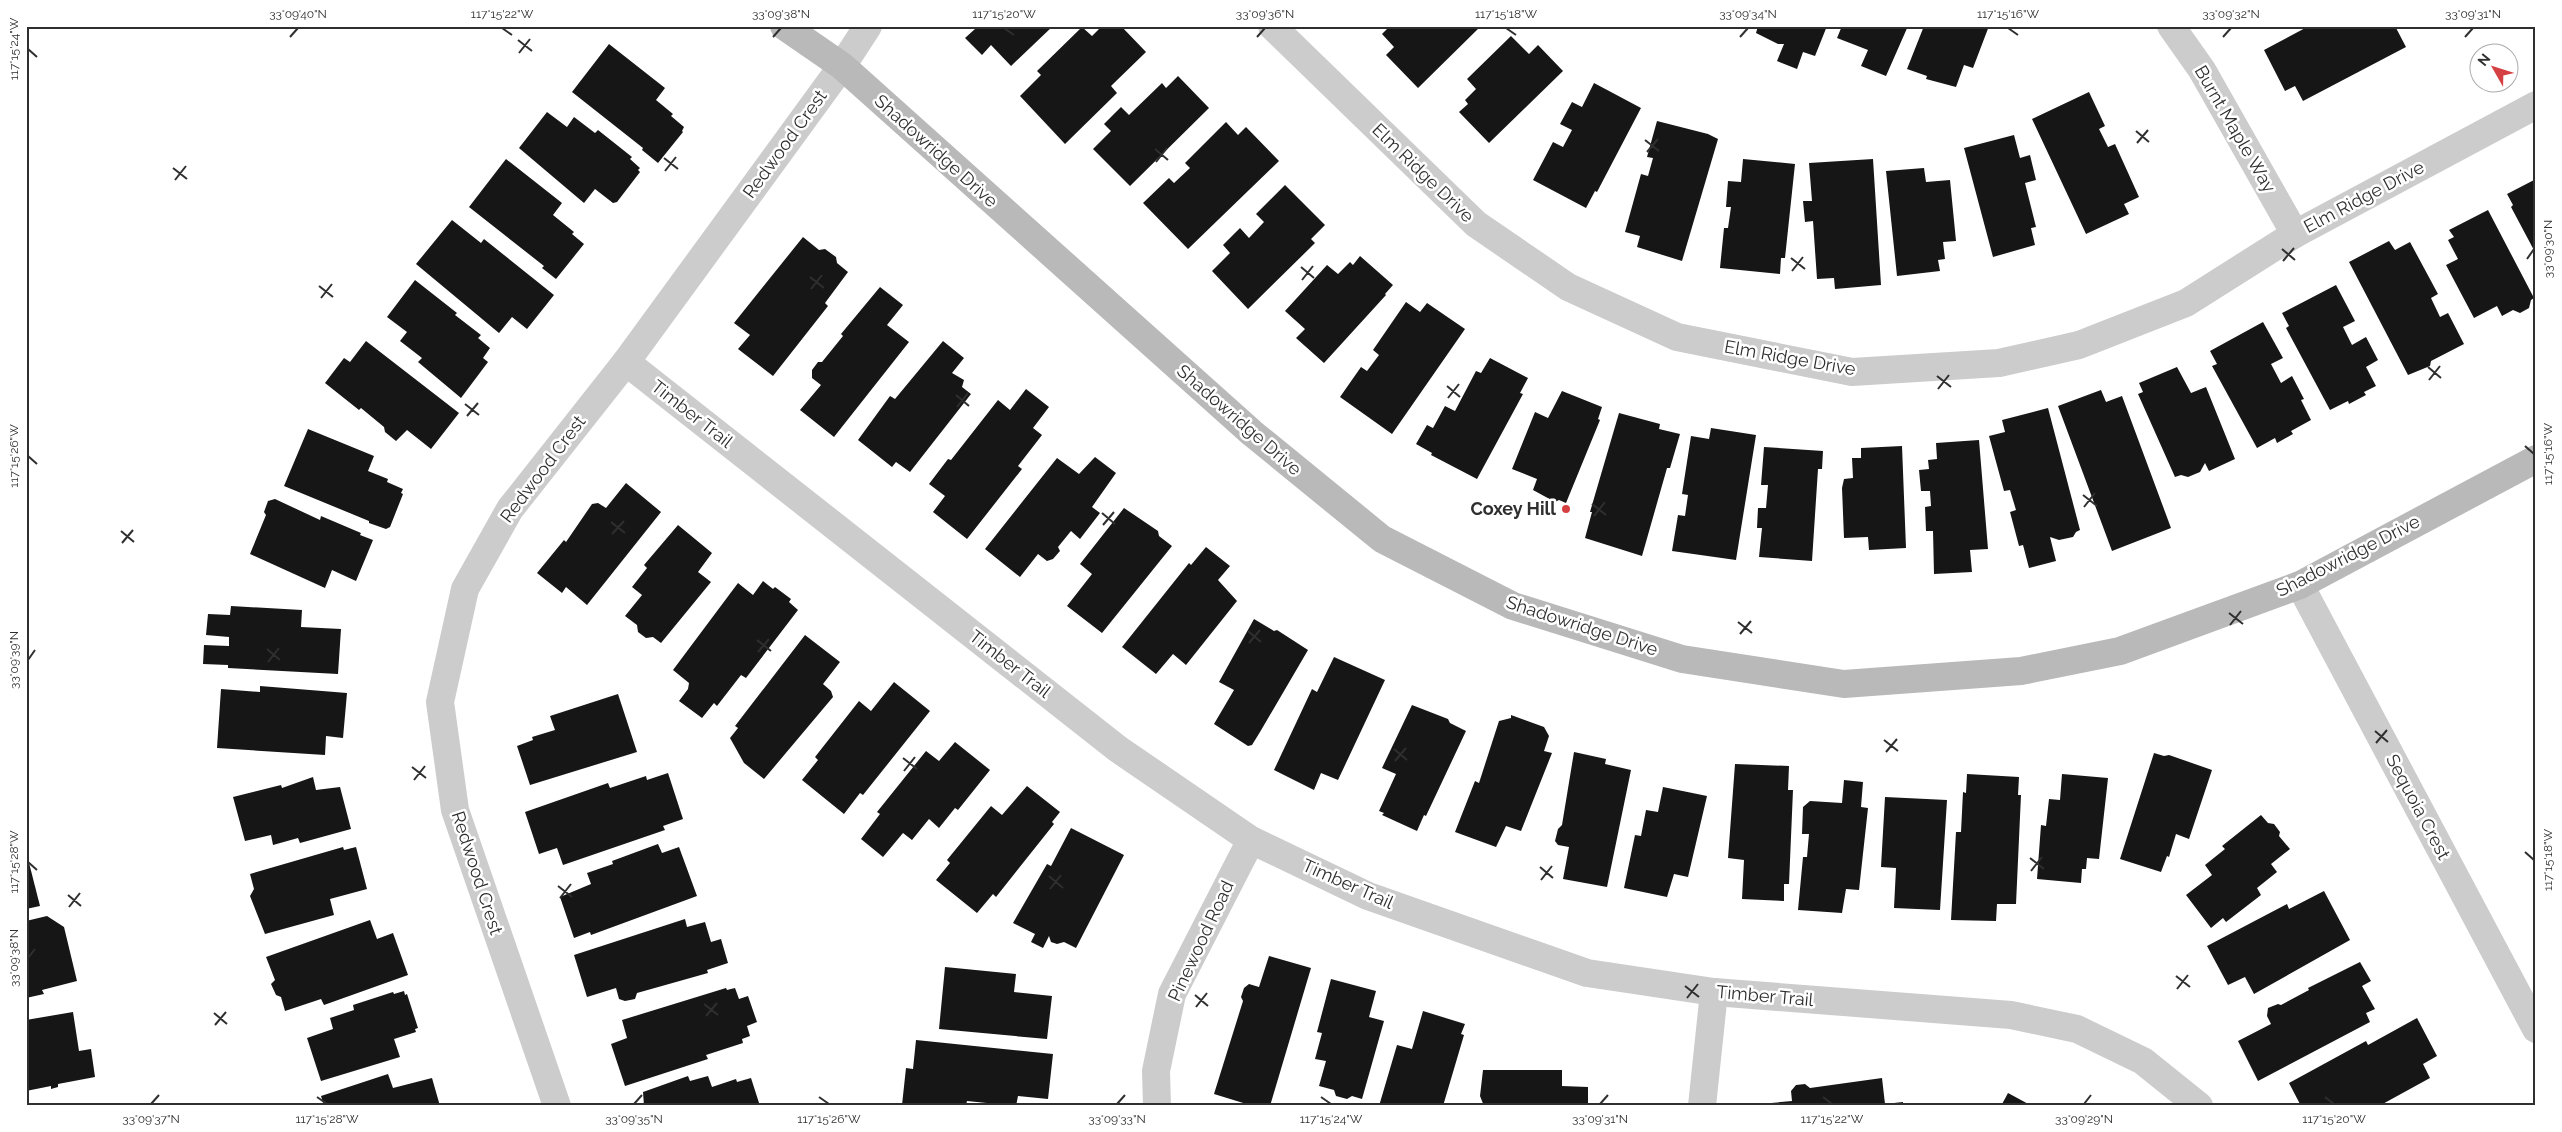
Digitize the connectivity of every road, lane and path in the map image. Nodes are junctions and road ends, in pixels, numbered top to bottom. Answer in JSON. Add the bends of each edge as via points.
{"nodes":[{"id":1,"x":784,"y":26,"type":"edge"},
{"id":2,"x":868,"y":26,"type":"edge"},
{"id":3,"x":1272,"y":26,"type":"edge"},
{"id":4,"x":2171,"y":26,"type":"edge"},
{"id":5,"x":842,"y":66,"type":"junction"},
{"id":6,"x":2536,"y":104,"type":"edge"},
{"id":7,"x":2295,"y":234,"type":"junction"},
{"id":8,"x":626,"y":362,"type":"junction"},
{"id":9,"x":2536,"y":459,"type":"edge"},
{"id":10,"x":2300,"y":585,"type":"junction"},
{"id":11,"x":1250,"y":840,"type":"junction"},
{"id":12,"x":1714,"y":992,"type":"junction"},
{"id":13,"x":2536,"y":1029,"type":"edge"},
{"id":14,"x":557,"y":1106,"type":"edge"},
{"id":15,"x":1157,"y":1106,"type":"edge"},
{"id":16,"x":1702,"y":1106,"type":"edge"},
{"id":17,"x":2199,"y":1106,"type":"edge"}],
"edges":[{"from":1,"to":5,"type":"street","name":"Shadowridge Drive"},
{"from":2,"to":5,"type":"street","name":"Redwood Crest"},
{"from":3,"to":7,"type":"street","name":"Elm Ridge Drive","via":[[1476,224],[1568,288],[1677,337],[1852,372],[1999,363],[2079,344],[2186,302]]},
{"from":4,"to":7,"type":"street","name":"Burnt Maple Way","via":[[2202,70]]},
{"from":5,"to":8,"type":"street","name":"Redwood Crest"},
{"from":5,"to":10,"type":"street","name":"Shadowridge Drive","via":[[1252,433],[1382,539],[1513,606],[1682,659],[1844,684],[2021,671],[2120,651]]},
{"from":6,"to":7,"type":"street","name":"Elm Ridge Drive"},
{"from":8,"to":11,"type":"street","name":"Timber Trail","via":[[1118,749]]},
{"from":8,"to":14,"type":"street","name":"Redwood Crest","via":[[510,509],[465,589],[440,702],[455,810]]},
{"from":9,"to":10,"type":"street","name":"Shadowridge Drive"},
{"from":10,"to":13,"type":"street","name":"Sequoia Crest"},
{"from":11,"to":12,"type":"street","name":"Timber Trail","via":[[1368,896],[1587,973]]},
{"from":11,"to":15,"type":"street","name":"Pinewood Road","via":[[1172,994],[1156,1071]]},
{"from":12,"to":16,"type":"street"},
{"from":12,"to":17,"type":"street","name":"Timber Trail","via":[[2011,1015],[2077,1029],[2143,1060]]}]}
